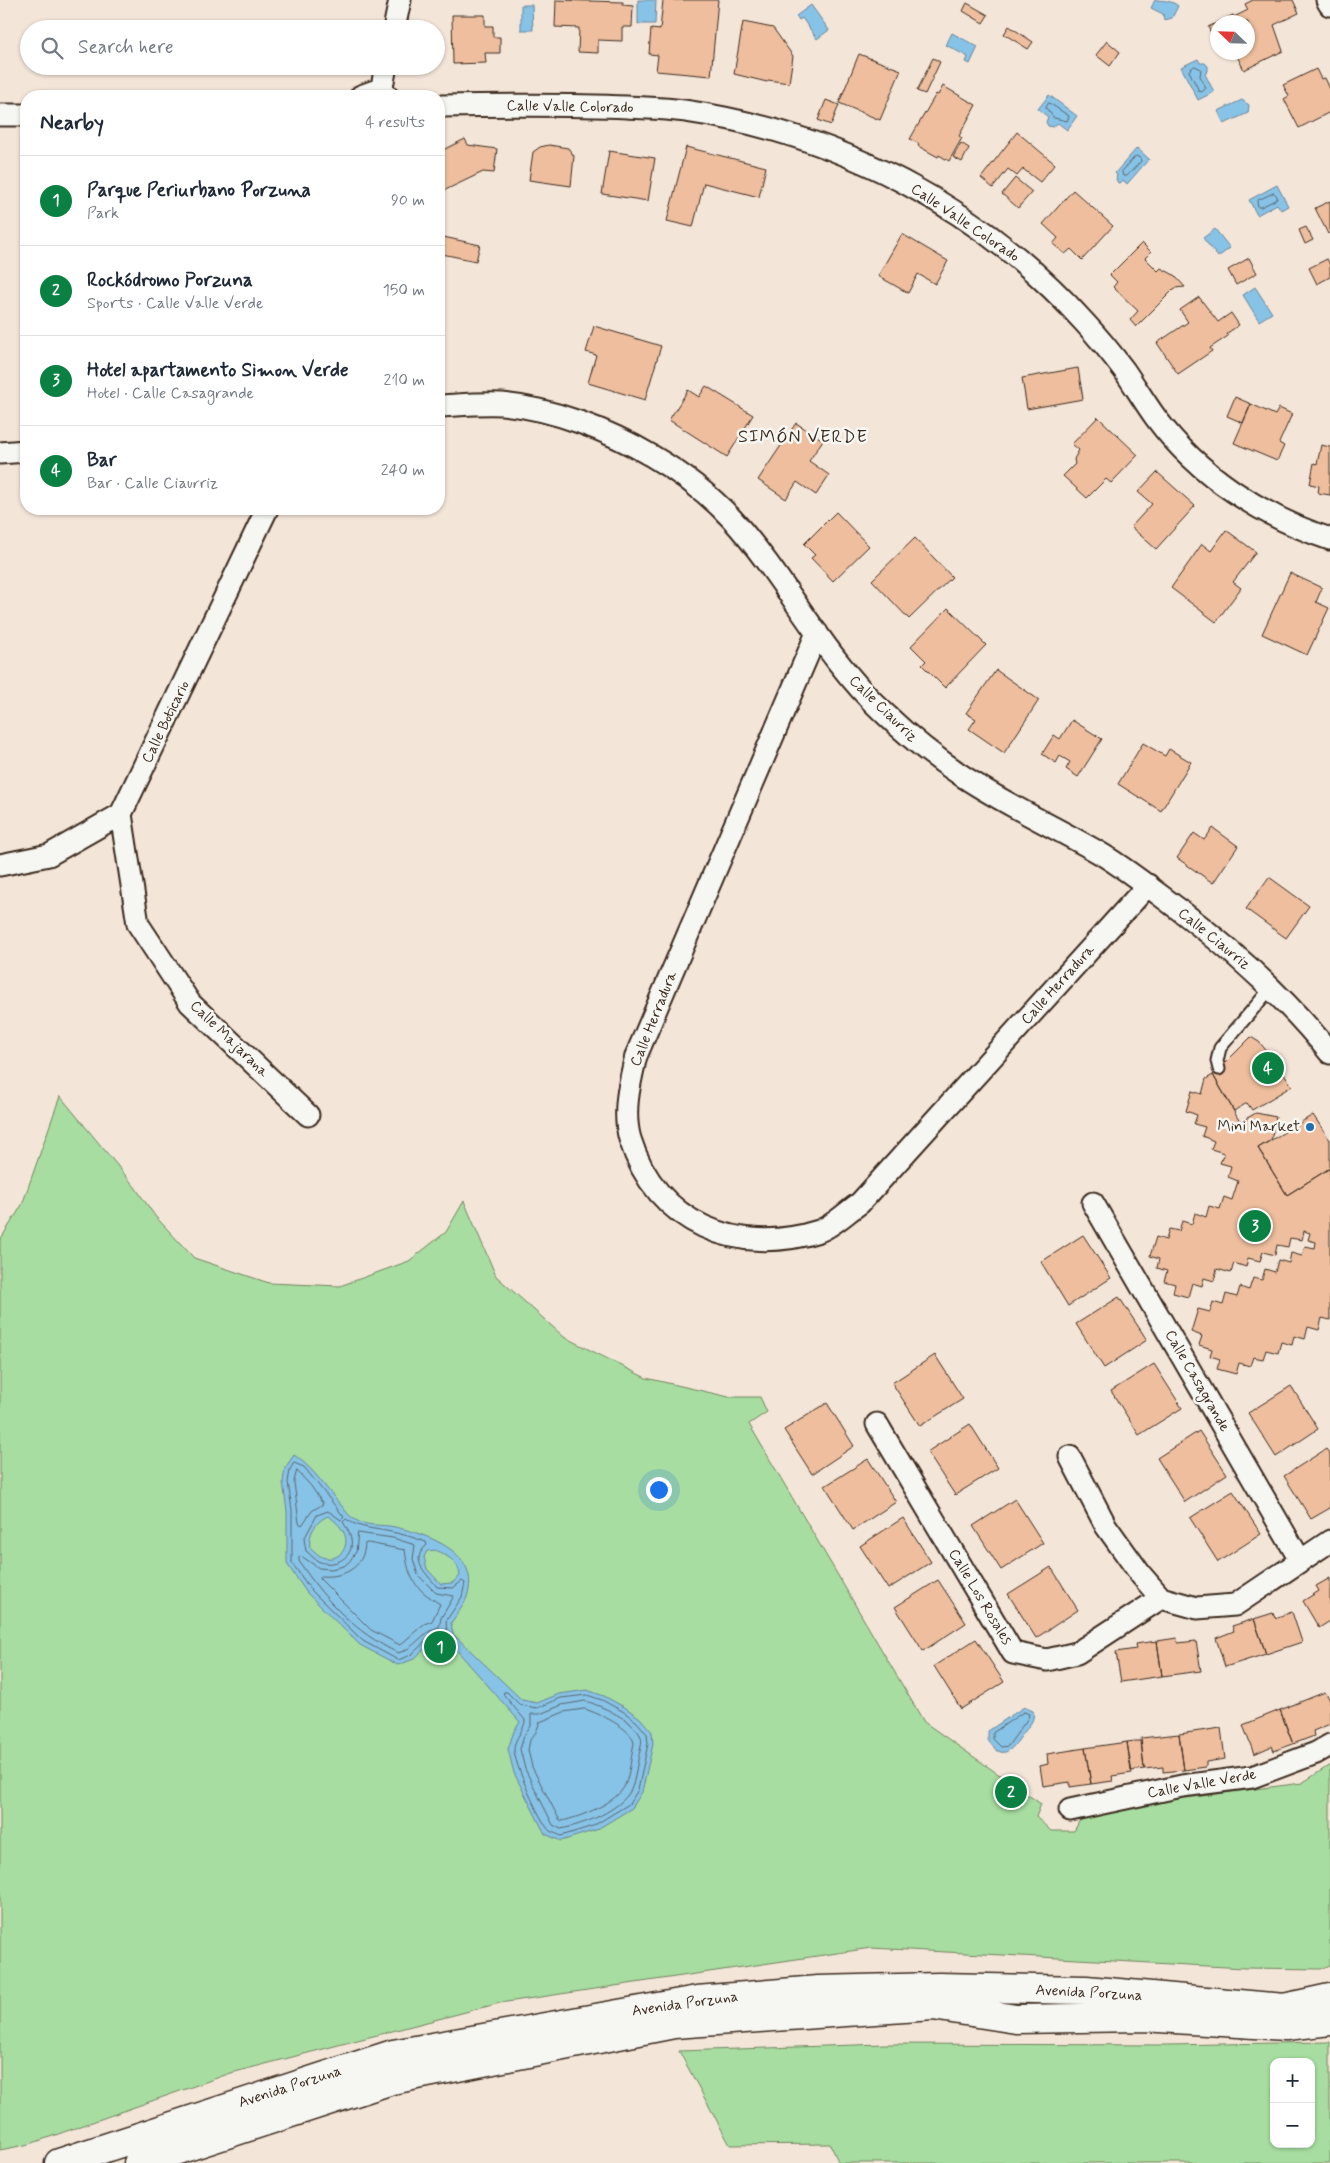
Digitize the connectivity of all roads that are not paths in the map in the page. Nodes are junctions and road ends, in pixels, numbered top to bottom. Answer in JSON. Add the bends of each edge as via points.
{"nodes":[{"id":1,"x":400,"y":0,"type":"edge"},
{"id":2,"x":1327,"y":0,"type":"edge"},
{"id":3,"x":1330,"y":5,"type":"edge"},
{"id":4,"x":396,"y":20,"type":"edge"},
{"id":5,"x":383,"y":75,"type":"edge"},
{"id":6,"x":379,"y":90,"type":"edge"},
{"id":7,"x":445,"y":106,"type":"edge"},
{"id":8,"x":0,"y":115,"type":"edge"},
{"id":9,"x":20,"y":115,"type":"edge"},
{"id":10,"x":445,"y":406,"type":"edge"},
{"id":11,"x":20,"y":451,"type":"edge"},
{"id":12,"x":0,"y":453,"type":"edge"},
{"id":13,"x":264,"y":515,"type":"edge"},
{"id":14,"x":1330,"y":539,"type":"edge"},
{"id":15,"x":817,"y":634,"type":"junction"},
{"id":16,"x":121,"y":814,"type":"junction"},
{"id":17,"x":0,"y":866,"type":"edge"},
{"id":18,"x":1148,"y":885,"type":"junction"},
{"id":19,"x":1271,"y":988,"type":"junction"},
{"id":20,"x":1330,"y":1053,"type":"edge"},
{"id":21,"x":1219,"y":1069,"type":"dead end"},
{"id":22,"x":308,"y":1115,"type":"dead end"},
{"id":23,"x":1094,"y":1203,"type":"dead end"},
{"id":24,"x":877,"y":1424,"type":"dead end"},
{"id":25,"x":1070,"y":1457,"type":"dead end"},
{"id":26,"x":1330,"y":1541,"type":"edge"},
{"id":27,"x":1300,"y":1560,"type":"junction"},
{"id":28,"x":1162,"y":1598,"type":"junction"},
{"id":29,"x":1330,"y":1746,"type":"edge"},
{"id":30,"x":1070,"y":1810,"type":"dead end"},
{"id":31,"x":1330,"y":1998,"type":"edge"},
{"id":32,"x":1330,"y":2021,"type":"edge"},
{"id":33,"x":59,"y":2163,"type":"edge"},
{"id":34,"x":138,"y":2163,"type":"edge"}],
"edges":[{"from":1,"to":4,"type":"street"},
{"from":2,"to":3,"type":"street"},
{"from":5,"to":6,"type":"street"},
{"from":7,"to":14,"type":"street","name":"Calle Valle Colorado","via":[[559,104],[682,110],[806,139],[858,159],[936,200],[1005,247],[1043,280],[1123,368],[1157,419],[1185,453],[1214,478],[1274,516]]},
{"from":8,"to":9,"type":"street"},
{"from":10,"to":15,"type":"street","name":"Calle Ciaurriz","via":[[501,404],[552,414],[597,429],[650,455],[694,483],[732,519]]},
{"from":11,"to":12,"type":"street"},
{"from":13,"to":16,"type":"street","name":"Calle Boticario"},
{"from":15,"to":18,"type":"street","name":"Calle Ciaurriz","via":[[844,670],[882,711],[922,746],[965,777],[1104,856]]},
{"from":15,"to":18,"type":"street","name":"Calle Herradura","via":[[636,1056],[627,1096],[630,1138],[654,1186],[678,1212],[711,1231],[743,1239],[777,1240],[821,1230],[860,1203]]},
{"from":16,"to":17,"type":"street","via":[[49,855]]},
{"from":16,"to":22,"type":"street","name":"Calle Majarana","via":[[138,924],[190,1003]]},
{"from":18,"to":19,"type":"street","name":"Calle Ciaurriz","via":[[1224,944]]},
{"from":19,"to":20,"type":"street","name":"Calle Ciaurriz"},
{"from":19,"to":21,"type":"lane","via":[[1220,1048]]},
{"from":23,"to":27,"type":"street","name":"Calle Casagrande"},
{"from":24,"to":28,"type":"street","name":"Calle Los Rosales","via":[[1013,1653],[1047,1660],[1078,1653]]},
{"from":25,"to":28,"type":"street","via":[[1106,1526]]},
{"from":26,"to":27,"type":"street"},
{"from":27,"to":28,"type":"street","via":[[1235,1605],[1197,1608]]},
{"from":29,"to":30,"type":"street","name":"Calle Valle Verde","via":[[1252,1777],[1182,1786]]},
{"from":31,"to":33,"type":"street","name":"Avenida Porzuna","via":[[1284,2008],[1086,1990],[939,1987],[818,1990],[697,2000],[393,2054]]},
{"from":32,"to":34,"type":"street","name":"Avenida Porzuna","via":[[1286,2026],[1142,2017],[1016,2019],[933,2006],[674,2024],[392,2080]]}]}
